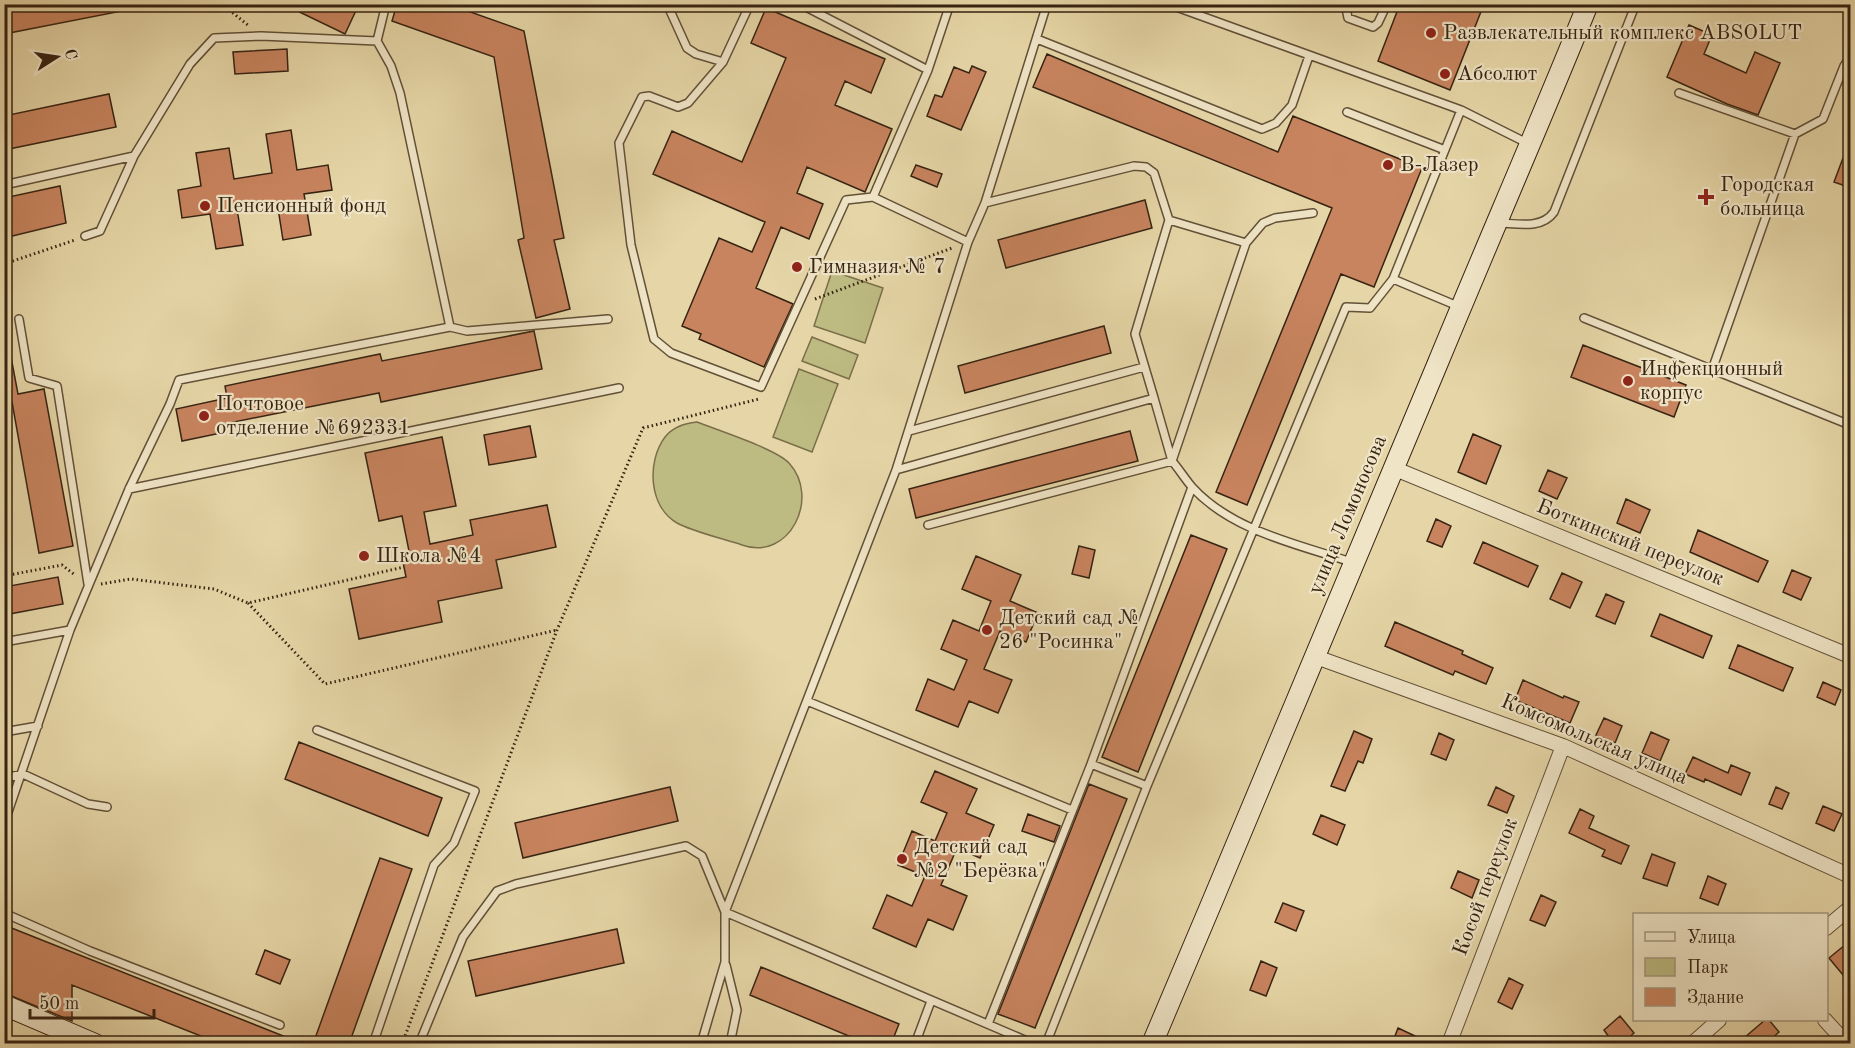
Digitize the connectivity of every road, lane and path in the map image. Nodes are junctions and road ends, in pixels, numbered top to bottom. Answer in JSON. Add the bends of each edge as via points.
{"nodes":[{"id":1,"x":222,"y":4,"type":"edge"},
{"id":2,"x":386,"y":4,"type":"edge"},
{"id":3,"x":667,"y":4,"type":"edge"},
{"id":4,"x":750,"y":4,"type":"edge"},
{"id":5,"x":800,"y":4,"type":"edge"},
{"id":6,"x":950,"y":4,"type":"edge"},
{"id":7,"x":1037,"y":4,"type":"edge"},
{"id":8,"x":1168,"y":4,"type":"edge"},
{"id":9,"x":1348,"y":4,"type":"edge"},
{"id":10,"x":1387,"y":4,"type":"edge"},
{"id":11,"x":1588,"y":4,"type":"edge"},
{"id":12,"x":1046,"y":6,"type":"edge"},
{"id":13,"x":1633,"y":11,"type":"dead end"},
{"id":14,"x":261,"y":36,"type":"junction"},
{"id":15,"x":1037,"y":39,"type":"junction"},
{"id":16,"x":377,"y":41,"type":"junction"},
{"id":17,"x":1309,"y":56,"type":"junction"},
{"id":18,"x":1851,"y":57,"type":"edge"},
{"id":19,"x":723,"y":62,"type":"junction"},
{"id":20,"x":1847,"y":68,"type":"edge"},
{"id":21,"x":928,"y":70,"type":"junction"},
{"id":22,"x":1679,"y":93,"type":"dead end"},
{"id":23,"x":1461,"y":110,"type":"junction"},
{"id":24,"x":1347,"y":111,"type":"dead end"},
{"id":25,"x":1795,"y":134,"type":"junction"},
{"id":26,"x":1531,"y":146,"type":"junction"},
{"id":27,"x":1445,"y":150,"type":"junction"},
{"id":28,"x":134,"y":156,"type":"junction"},
{"id":29,"x":4,"y":185,"type":"edge"},
{"id":30,"x":873,"y":197,"type":"junction"},
{"id":31,"x":985,"y":203,"type":"junction"},
{"id":32,"x":1313,"y":213,"type":"dead end"},
{"id":33,"x":1169,"y":220,"type":"junction"},
{"id":34,"x":1497,"y":222,"type":"junction"},
{"id":35,"x":85,"y":236,"type":"joint"},
{"id":36,"x":968,"y":242,"type":"junction"},
{"id":37,"x":1246,"y":243,"type":"junction"},
{"id":38,"x":4,"y":264,"type":"edge"},
{"id":39,"x":1393,"y":279,"type":"junction"},
{"id":40,"x":807,"y":302,"type":"dead end"},
{"id":41,"x":1460,"y":308,"type":"junction"},
{"id":42,"x":1584,"y":318,"type":"dead end"},
{"id":43,"x":19,"y":319,"type":"dead end"},
{"id":44,"x":608,"y":319,"type":"dead end"},
{"id":45,"x":450,"y":327,"type":"junction"},
{"id":46,"x":1144,"y":367,"type":"junction"},
{"id":47,"x":1712,"y":370,"type":"junction"},
{"id":48,"x":619,"y":388,"type":"dead end"},
{"id":49,"x":763,"y":393,"type":"dead end"},
{"id":50,"x":1154,"y":398,"type":"junction"},
{"id":51,"x":1851,"y":425,"type":"edge"},
{"id":52,"x":909,"y":431,"type":"junction"},
{"id":53,"x":1172,"y":460,"type":"junction"},
{"id":54,"x":1393,"y":468,"type":"junction"},
{"id":55,"x":896,"y":470,"type":"junction"},
{"id":56,"x":1192,"y":487,"type":"junction"},
{"id":57,"x":129,"y":489,"type":"junction"},
{"id":58,"x":928,"y":525,"type":"dead end"},
{"id":59,"x":1255,"y":530,"type":"junction"},
{"id":60,"x":1353,"y":563,"type":"junction"},
{"id":61,"x":404,"y":567,"type":"dead end"},
{"id":62,"x":4,"y":576,"type":"edge"},
{"id":63,"x":88,"y":586,"type":"junction"},
{"id":64,"x":248,"y":603,"type":"junction"},
{"id":65,"x":70,"y":630,"type":"junction"},
{"id":66,"x":557,"y":630,"type":"junction"},
{"id":67,"x":4,"y":642,"type":"edge"},
{"id":68,"x":1851,"y":656,"type":"edge"},
{"id":69,"x":1316,"y":657,"type":"junction"},
{"id":70,"x":807,"y":701,"type":"junction"},
{"id":71,"x":38,"y":726,"type":"junction"},
{"id":72,"x":317,"y":730,"type":"dead end"},
{"id":73,"x":4,"y":732,"type":"edge"},
{"id":74,"x":1563,"y":746,"type":"junction"},
{"id":75,"x":1091,"y":764,"type":"junction"},
{"id":76,"x":22,"y":774,"type":"junction"},
{"id":77,"x":4,"y":778,"type":"edge"},
{"id":78,"x":1147,"y":786,"type":"junction"},
{"id":79,"x":107,"y":807,"type":"dead end"},
{"id":80,"x":1072,"y":810,"type":"junction"},
{"id":81,"x":4,"y":824,"type":"edge"},
{"id":82,"x":1851,"y":876,"type":"edge"},
{"id":83,"x":1851,"y":908,"type":"edge"},
{"id":84,"x":725,"y":912,"type":"junction"},
{"id":85,"x":4,"y":913,"type":"edge"},
{"id":86,"x":1828,"y":927,"type":"edge"},
{"id":87,"x":725,"y":962,"type":"junction"},
{"id":88,"x":931,"y":1001,"type":"junction"},
{"id":89,"x":4,"y":1005,"type":"edge"},
{"id":90,"x":1718,"y":1021,"type":"edge"},
{"id":91,"x":1826,"y":1021,"type":"edge"},
{"id":92,"x":988,"y":1024,"type":"junction"},
{"id":93,"x":280,"y":1025,"type":"dead end"},
{"id":94,"x":95,"y":1044,"type":"edge"},
{"id":95,"x":373,"y":1044,"type":"edge"},
{"id":96,"x":402,"y":1044,"type":"edge"},
{"id":97,"x":419,"y":1044,"type":"edge"},
{"id":98,"x":701,"y":1044,"type":"edge"},
{"id":99,"x":730,"y":1044,"type":"edge"},
{"id":100,"x":915,"y":1044,"type":"edge"},
{"id":101,"x":1034,"y":1044,"type":"edge"},
{"id":102,"x":1046,"y":1044,"type":"edge"},
{"id":103,"x":1152,"y":1044,"type":"edge"},
{"id":104,"x":1449,"y":1044,"type":"edge"},
{"id":105,"x":1692,"y":1044,"type":"edge"},
{"id":106,"x":1847,"y":1044,"type":"edge"}],
"edges":[{"from":1,"to":14,"type":"path"},
{"from":2,"to":16,"type":"lane"},
{"from":3,"to":19,"type":"lane","via":[[687,48]]},
{"from":4,"to":19,"type":"lane"},
{"from":5,"to":21,"type":"lane"},
{"from":6,"to":21,"type":"lane"},
{"from":7,"to":12,"type":"lane"},
{"from":8,"to":17,"type":"lane"},
{"from":9,"to":10,"type":"lane","via":[[1348,18],[1373,27]]},
{"from":11,"to":26,"type":"main road","name":"улица Ломоносова"},
{"from":12,"to":15,"type":"lane"},
{"from":13,"to":34,"type":"lane","via":[[1554,212],[1549,219],[1534,224]]},
{"from":14,"to":16,"type":"lane"},
{"from":14,"to":28,"type":"lane","via":[[214,38],[190,64]]},
{"from":15,"to":17,"type":"lane","via":[[1262,129],[1276,123],[1292,105]]},
{"from":15,"to":31,"type":"lane"},
{"from":16,"to":45,"type":"lane","via":[[400,93]]},
{"from":17,"to":23,"type":"lane"},
{"from":18,"to":20,"type":"lane"},
{"from":19,"to":30,"type":"lane","via":[[688,103],[678,107],[642,97],[619,142],[631,245],[654,339],[671,353],[761,387],[846,200]]},
{"from":20,"to":25,"type":"lane","via":[[1823,119]]},
{"from":21,"to":30,"type":"lane"},
{"from":22,"to":25,"type":"lane"},
{"from":23,"to":26,"type":"lane"},
{"from":23,"to":27,"type":"lane"},
{"from":24,"to":27,"type":"lane"},
{"from":25,"to":47,"type":"lane"},
{"from":26,"to":34,"type":"main road","name":"улица Ломоносова"},
{"from":27,"to":39,"type":"lane"},
{"from":28,"to":29,"type":"lane"},
{"from":28,"to":35,"type":"lane","via":[[100,231]]},
{"from":30,"to":36,"type":"lane"},
{"from":31,"to":33,"type":"lane","via":[[1134,166],[1146,167],[1154,173]]},
{"from":31,"to":36,"type":"lane"},
{"from":32,"to":37,"type":"lane","via":[[1275,218],[1263,224]]},
{"from":33,"to":37,"type":"lane"},
{"from":33,"to":46,"type":"lane","via":[[1135,334]]},
{"from":34,"to":41,"type":"main road","name":"улица Ломоносова"},
{"from":35,"to":38,"type":"path"},
{"from":36,"to":40,"type":"path"},
{"from":36,"to":52,"type":"lane"},
{"from":37,"to":53,"type":"lane"},
{"from":39,"to":41,"type":"lane"},
{"from":39,"to":59,"type":"lane","via":[[1370,308],[1346,307]]},
{"from":41,"to":54,"type":"main road","name":"улица Ломоносова"},
{"from":42,"to":47,"type":"lane"},
{"from":43,"to":63,"type":"lane","via":[[29,378],[57,386]]},
{"from":44,"to":45,"type":"lane","via":[[467,331]]},
{"from":45,"to":57,"type":"lane","via":[[180,380]]},
{"from":46,"to":50,"type":"lane"},
{"from":46,"to":52,"type":"lane"},
{"from":47,"to":51,"type":"lane"},
{"from":48,"to":57,"type":"lane"},
{"from":49,"to":66,"type":"path","via":[[758,400],[643,428]]},
{"from":50,"to":53,"type":"lane"},
{"from":50,"to":55,"type":"lane"},
{"from":52,"to":55,"type":"lane"},
{"from":53,"to":56,"type":"lane"},
{"from":53,"to":58,"type":"lane"},
{"from":54,"to":60,"type":"main road","name":"улица Ломоносова"},
{"from":54,"to":68,"type":"street","name":"Боткинский переулок"},
{"from":55,"to":70,"type":"lane"},
{"from":56,"to":59,"type":"lane","via":[[1221,511]]},
{"from":56,"to":75,"type":"lane"},
{"from":57,"to":63,"type":"lane"},
{"from":59,"to":60,"type":"lane"},
{"from":59,"to":78,"type":"lane"},
{"from":60,"to":69,"type":"main road","name":"улица Ломоносова"},
{"from":61,"to":64,"type":"path"},
{"from":62,"to":63,"type":"path","via":[[62,565]]},
{"from":63,"to":64,"type":"path","via":[[131,579],[214,589]]},
{"from":63,"to":65,"type":"lane"},
{"from":64,"to":66,"type":"path","via":[[325,684]]},
{"from":65,"to":67,"type":"lane"},
{"from":65,"to":71,"type":"lane"},
{"from":66,"to":96,"type":"path"},
{"from":69,"to":74,"type":"street","name":"Комсомольская улица"},
{"from":69,"to":103,"type":"main road","name":"улица Ломоносова"},
{"from":70,"to":80,"type":"lane"},
{"from":70,"to":84,"type":"lane"},
{"from":71,"to":73,"type":"lane"},
{"from":71,"to":76,"type":"lane"},
{"from":72,"to":95,"type":"lane","via":[[475,791],[454,843],[434,865]]},
{"from":74,"to":82,"type":"street","name":"Комсомольская улица"},
{"from":74,"to":104,"type":"street","name":"Косой переулок"},
{"from":75,"to":78,"type":"lane"},
{"from":75,"to":80,"type":"lane"},
{"from":76,"to":77,"type":"lane"},
{"from":76,"to":79,"type":"lane","via":[[88,804]]},
{"from":76,"to":81,"type":"lane"},
{"from":78,"to":102,"type":"lane"},
{"from":80,"to":92,"type":"lane"},
{"from":83,"to":86,"type":"street"},
{"from":84,"to":87,"type":"lane"},
{"from":84,"to":88,"type":"lane"},
{"from":84,"to":97,"type":"lane","via":[[702,856],[686,846],[497,891],[463,937]]},
{"from":85,"to":93,"type":"lane"},
{"from":87,"to":98,"type":"lane"},
{"from":87,"to":99,"type":"lane","via":[[737,1011]]},
{"from":88,"to":92,"type":"lane"},
{"from":88,"to":100,"type":"lane"},
{"from":89,"to":94,"type":"main road"},
{"from":90,"to":105,"type":"street"},
{"from":91,"to":106,"type":"street"},
{"from":92,"to":101,"type":"lane"}]}
